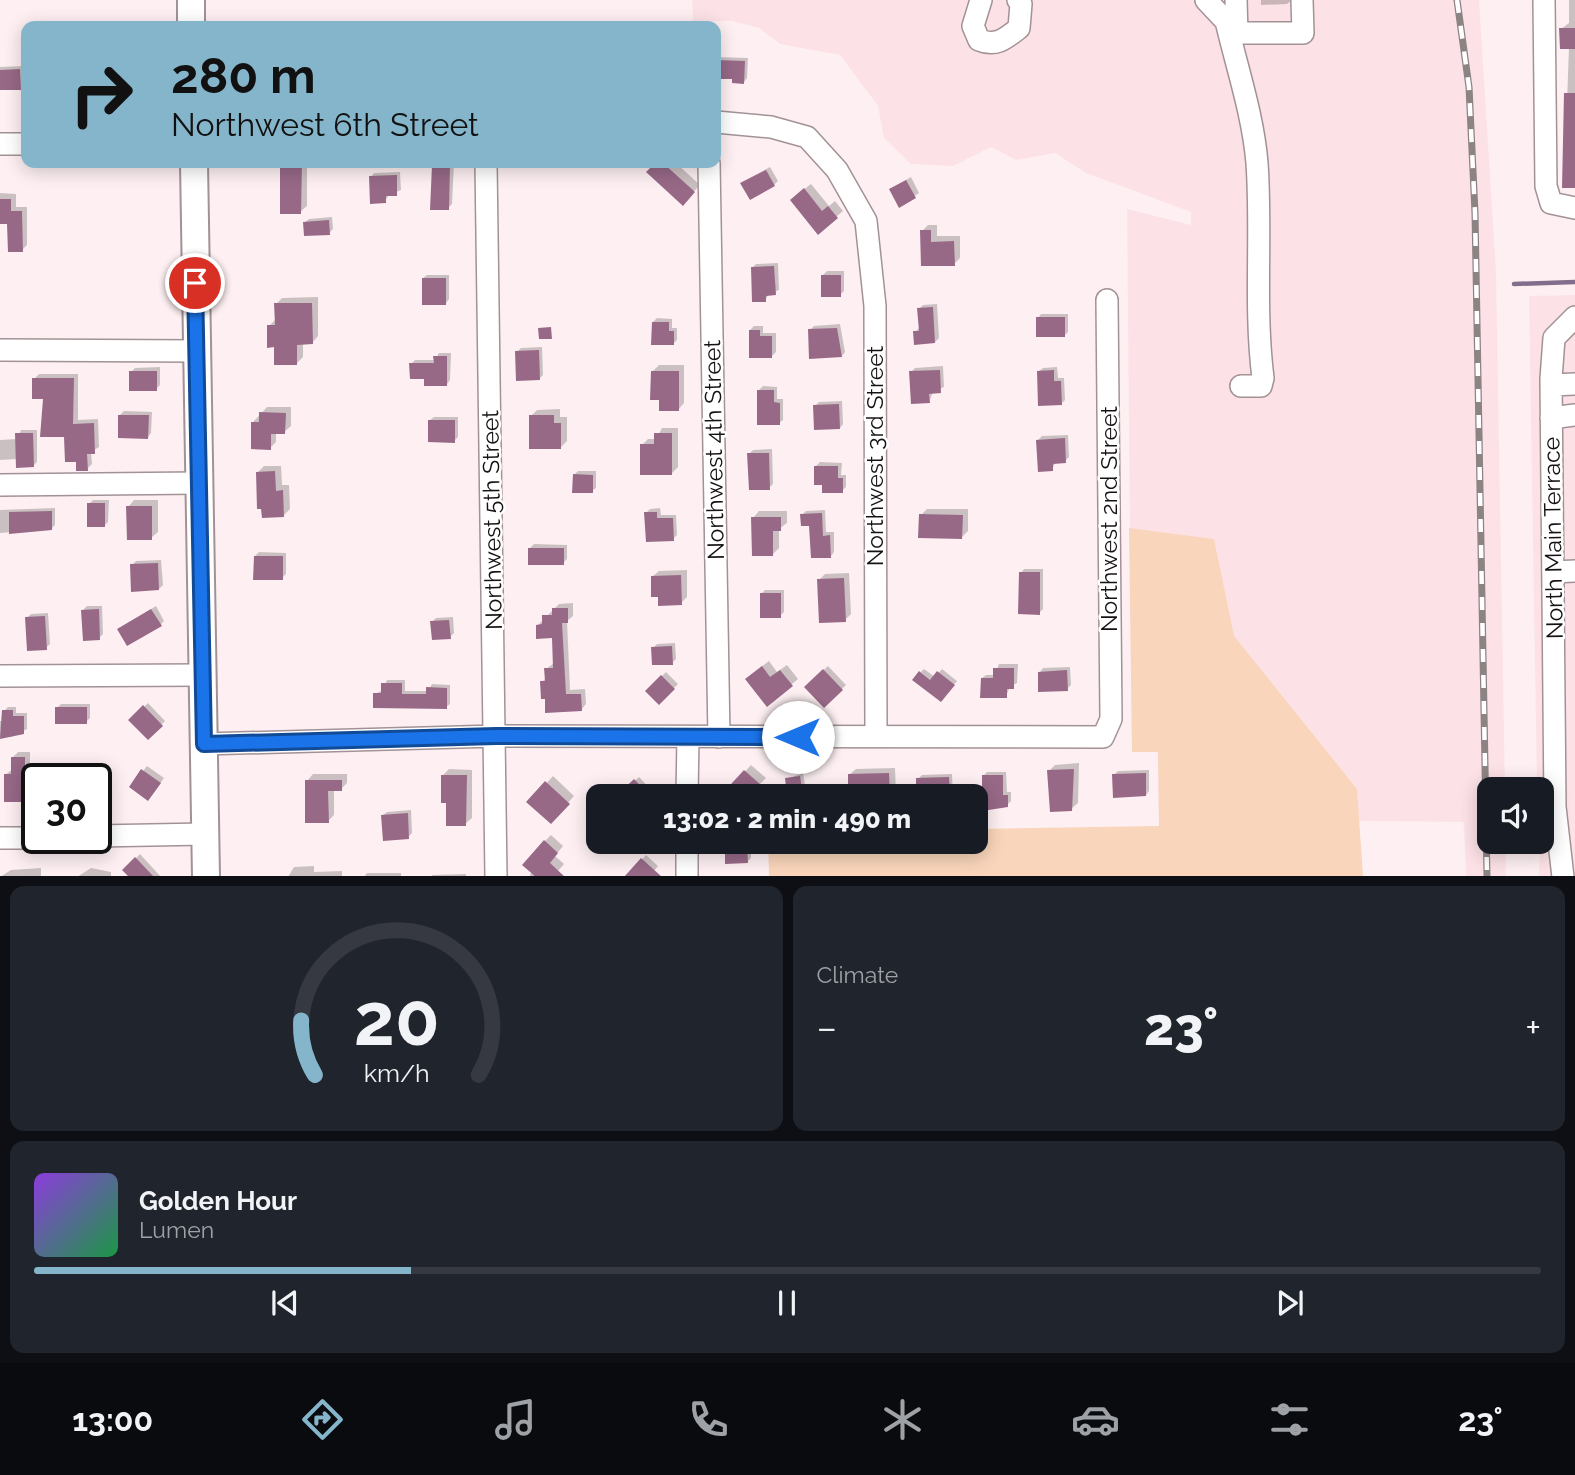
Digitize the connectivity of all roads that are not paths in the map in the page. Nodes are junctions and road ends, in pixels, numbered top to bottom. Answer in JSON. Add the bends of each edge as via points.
{"nodes":[{"id":1,"x":191,"y":0,"type":"edge"},
{"id":2,"x":981,"y":0,"type":"edge"},
{"id":3,"x":1018,"y":0,"type":"edge"},
{"id":4,"x":1206,"y":0,"type":"edge"},
{"id":5,"x":1236,"y":0,"type":"edge"},
{"id":6,"x":1302,"y":0,"type":"edge"},
{"id":7,"x":1544,"y":0,"type":"edge"},
{"id":8,"x":191,"y":21,"type":"edge"},
{"id":9,"x":1231,"y":27,"type":"junction"},
{"id":10,"x":721,"y":122,"type":"edge"},
{"id":11,"x":0,"y":144,"type":"edge"},
{"id":12,"x":21,"y":144,"type":"edge"},
{"id":13,"x":194,"y":168,"type":"edge"},
{"id":14,"x":486,"y":168,"type":"edge"},
{"id":15,"x":709,"y":168,"type":"edge"},
{"id":16,"x":1575,"y":208,"type":"edge"},
{"id":17,"x":1107,"y":300,"type":"dead end"},
{"id":18,"x":1569,"y":323,"type":"edge"},
{"id":19,"x":0,"y":350,"type":"edge"},
{"id":20,"x":197,"y":351,"type":"junction"},
{"id":21,"x":1575,"y":384,"type":"edge"},
{"id":22,"x":1551,"y":385,"type":"junction"},
{"id":23,"x":1241,"y":386,"type":"dead end"},
{"id":24,"x":1575,"y":415,"type":"edge"},
{"id":25,"x":1551,"y":418,"type":"junction"},
{"id":26,"x":199,"y":483,"type":"junction"},
{"id":27,"x":0,"y":485,"type":"edge"},
{"id":28,"x":1575,"y":571,"type":"edge"},
{"id":29,"x":1553,"y":572,"type":"junction"},
{"id":30,"x":202,"y":675,"type":"junction"},
{"id":31,"x":0,"y":676,"type":"edge"},
{"id":32,"x":496,"y":736,"type":"junction"},
{"id":33,"x":876,"y":736,"type":"junction"},
{"id":34,"x":688,"y":737,"type":"junction"},
{"id":35,"x":719,"y":737,"type":"junction"},
{"id":36,"x":204,"y":744,"type":"junction"},
{"id":37,"x":687,"y":784,"type":"edge"},
{"id":38,"x":205,"y":834,"type":"junction"},
{"id":39,"x":112,"y":836,"type":"edge"},
{"id":40,"x":0,"y":838,"type":"edge"},
{"id":41,"x":21,"y":838,"type":"edge"},
{"id":42,"x":687,"y":854,"type":"edge"},
{"id":43,"x":206,"y":876,"type":"edge"},
{"id":44,"x":496,"y":876,"type":"edge"},
{"id":45,"x":687,"y":876,"type":"edge"},
{"id":46,"x":1563,"y":876,"type":"edge"}],
"edges":[{"from":1,"to":8,"type":"main road"},
{"from":2,"to":3,"type":"street","via":[[973,26],[979,40],[989,44],[1003,41],[1019,28]]},
{"from":4,"to":9,"type":"street"},
{"from":5,"to":9,"type":"street"},
{"from":6,"to":9,"type":"street","via":[[1303,33]]},
{"from":7,"to":16,"type":"street","via":[[1546,186],[1551,203]]},
{"from":9,"to":23,"type":"street","via":[[1257,165],[1263,379],[1261,386]]},
{"from":10,"to":33,"type":"street","name":"Northwest 3rd Street","via":[[771,127],[807,137],[844,181],[866,221],[875,306]]},
{"from":11,"to":12,"type":"street"},
{"from":13,"to":20,"type":"main road"},
{"from":14,"to":32,"type":"street","name":"Northwest 5th Street"},
{"from":15,"to":35,"type":"street","name":"Northwest 4th Street"},
{"from":17,"to":33,"type":"street","name":"Northwest 2nd Street","via":[[1111,719],[1103,737]]},
{"from":18,"to":22,"type":"street","name":"North Main Terrace","via":[[1554,338]]},
{"from":19,"to":20,"type":"street"},
{"from":20,"to":26,"type":"main road"},
{"from":21,"to":22,"type":"street"},
{"from":22,"to":25,"type":"street","name":"North Main Terrace"},
{"from":24,"to":25,"type":"street"},
{"from":25,"to":29,"type":"street","name":"North Main Terrace"},
{"from":26,"to":27,"type":"street"},
{"from":26,"to":30,"type":"main road"},
{"from":28,"to":29,"type":"street"},
{"from":29,"to":46,"type":"street","name":"North Main Terrace","via":[[1555,807]]},
{"from":30,"to":31,"type":"street"},
{"from":30,"to":36,"type":"main road"},
{"from":32,"to":34,"type":"street"},
{"from":32,"to":36,"type":"street"},
{"from":32,"to":44,"type":"street","name":"Northwest 5th Street"},
{"from":33,"to":35,"type":"street"},
{"from":34,"to":35,"type":"street"},
{"from":34,"to":37,"type":"street"},
{"from":36,"to":38,"type":"main road"},
{"from":38,"to":39,"type":"street"},
{"from":38,"to":43,"type":"main road"},
{"from":40,"to":41,"type":"street"},
{"from":42,"to":45,"type":"street"}]}
